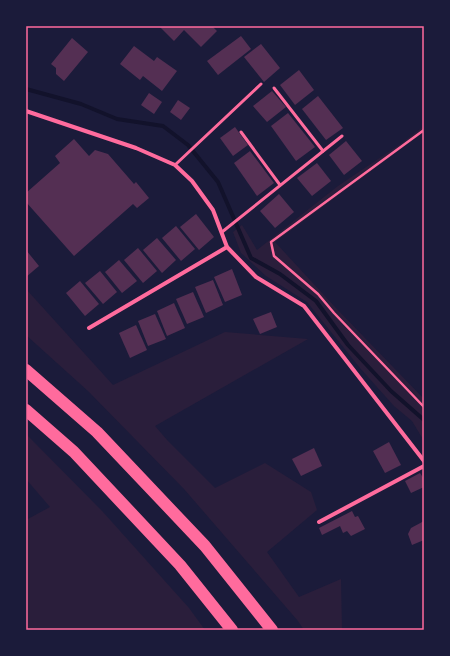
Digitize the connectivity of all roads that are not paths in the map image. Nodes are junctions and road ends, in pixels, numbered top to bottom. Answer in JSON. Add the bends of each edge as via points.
{"nodes":[{"id":1,"x":261,"y":84,"type":"dead end"},
{"id":2,"x":274,"y":88,"type":"dead end"},
{"id":3,"x":26,"y":111,"type":"edge"},
{"id":4,"x":241,"y":132,"type":"dead end"},
{"id":5,"x":342,"y":136,"type":"dead end"},
{"id":6,"x":323,"y":151,"type":"junction"},
{"id":7,"x":175,"y":165,"type":"junction"},
{"id":8,"x":280,"y":185,"type":"junction"},
{"id":9,"x":222,"y":232,"type":"junction"},
{"id":10,"x":227,"y":247,"type":"junction"},
{"id":11,"x":89,"y":328,"type":"dead end"},
{"id":12,"x":26,"y":370,"type":"edge"},
{"id":13,"x":26,"y":410,"type":"edge"},
{"id":14,"x":424,"y":462,"type":"edge"},
{"id":15,"x":424,"y":466,"type":"edge"},
{"id":16,"x":319,"y":522,"type":"dead end"},
{"id":17,"x":232,"y":630,"type":"edge"},
{"id":18,"x":272,"y":630,"type":"edge"}],
"edges":[{"from":1,"to":7,"type":"lane"},
{"from":2,"to":6,"type":"lane"},
{"from":3,"to":7,"type":"street","via":[[136,148]]},
{"from":4,"to":8,"type":"lane"},
{"from":5,"to":6,"type":"lane"},
{"from":6,"to":8,"type":"lane"},
{"from":7,"to":9,"type":"street","via":[[192,181],[213,210]]},
{"from":8,"to":9,"type":"lane"},
{"from":9,"to":10,"type":"street"},
{"from":10,"to":11,"type":"street"},
{"from":10,"to":14,"type":"street","via":[[256,277],[304,306]]},
{"from":12,"to":18,"type":"highway","via":[[108,443],[205,546]]},
{"from":13,"to":17,"type":"highway","via":[[74,452],[180,565]]},
{"from":15,"to":16,"type":"street"}]}
